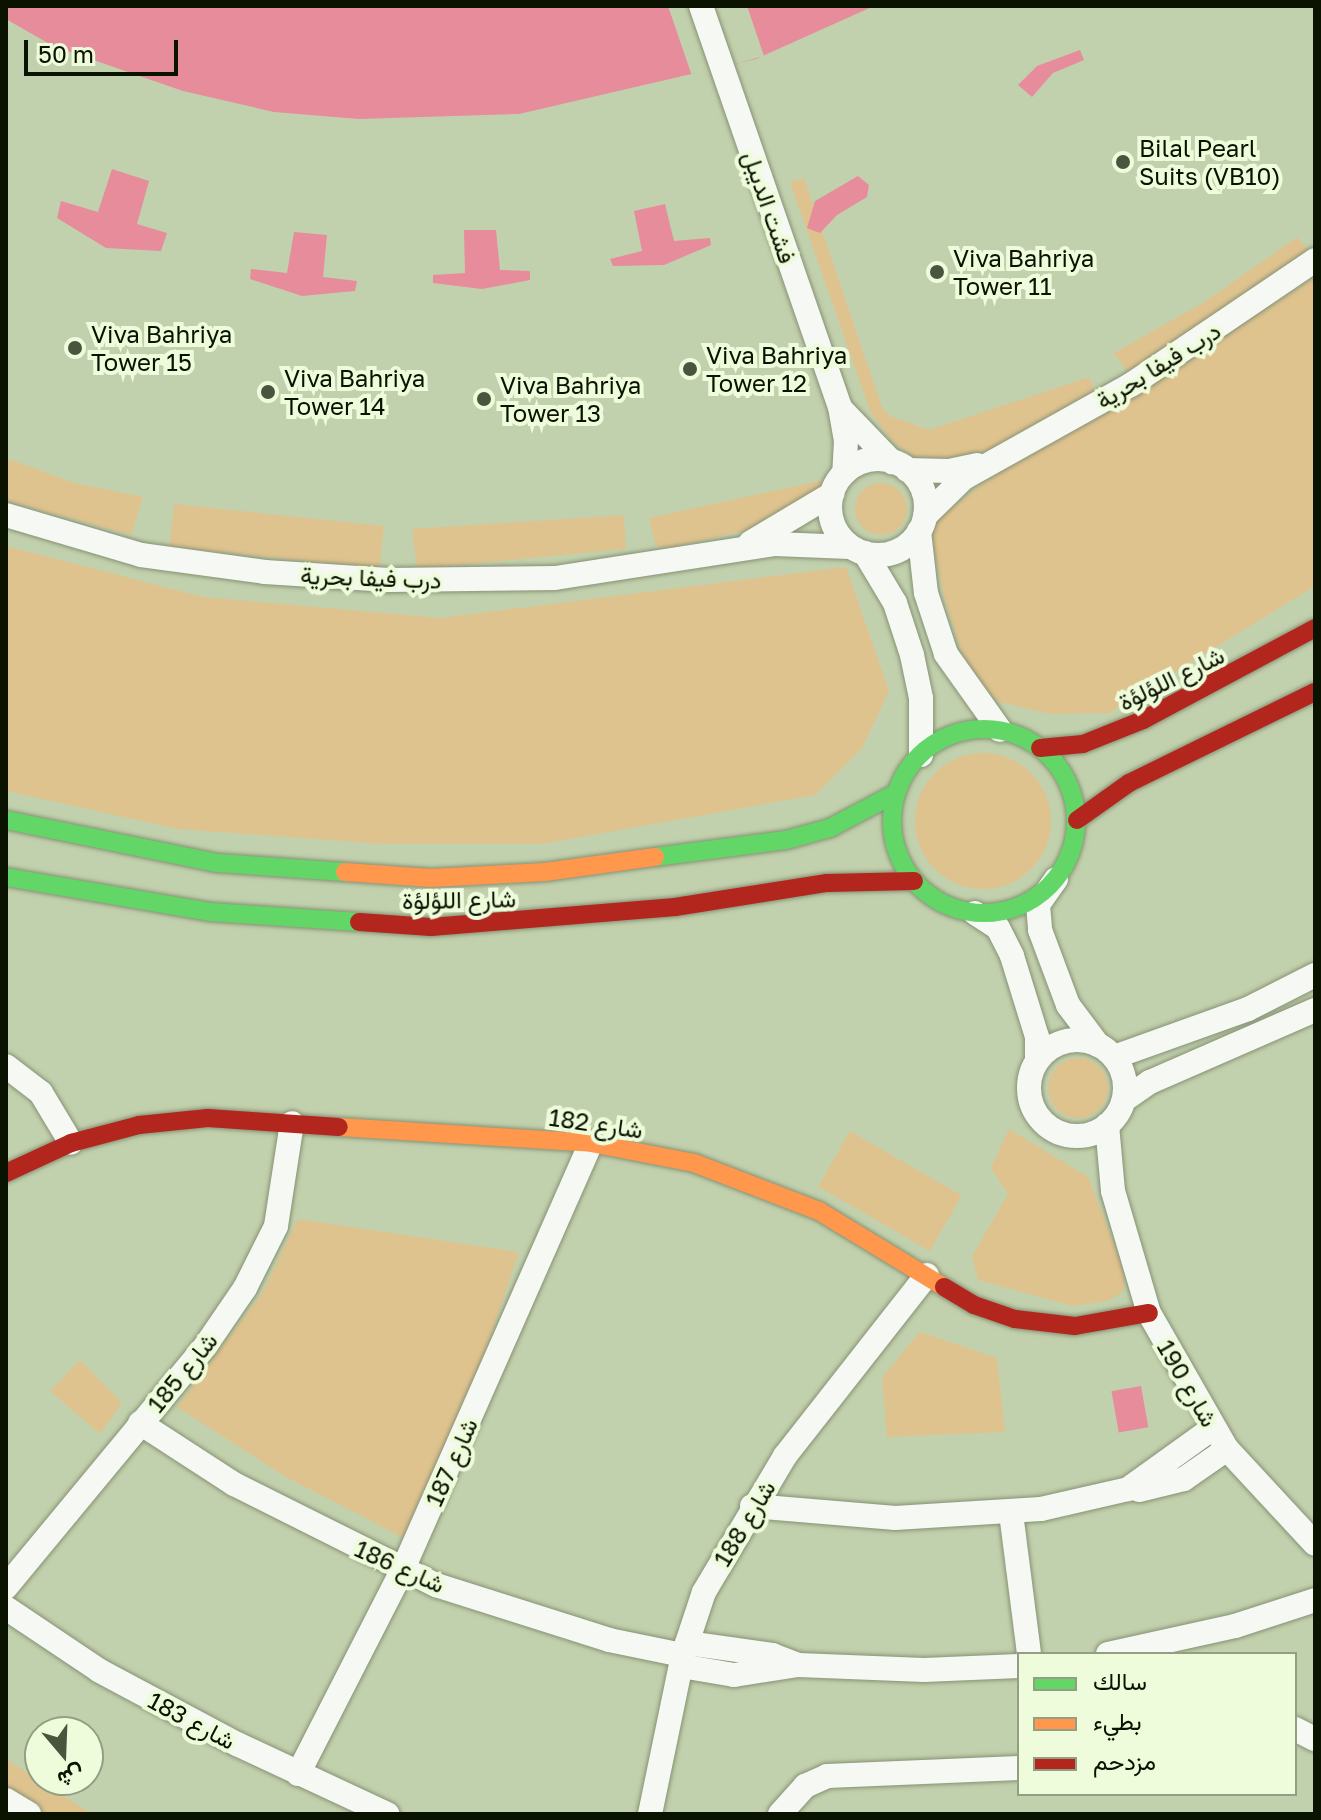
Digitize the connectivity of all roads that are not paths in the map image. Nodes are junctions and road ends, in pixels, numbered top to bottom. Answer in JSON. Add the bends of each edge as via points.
{"nodes":[{"id":1,"x":701,"y":6,"type":"edge"},
{"id":2,"x":1315,"y":260,"type":"edge"},
{"id":3,"x":840,"y":407,"type":"junction"},
{"id":4,"x":995,"y":460,"type":"junction"},
{"id":5,"x":899,"y":466,"type":"junction"},
{"id":6,"x":838,"y":483,"type":"junction"},
{"id":7,"x":6,"y":515,"type":"edge"},
{"id":8,"x":922,"y":523,"type":"junction"},
{"id":9,"x":740,"y":548,"type":"junction"},
{"id":10,"x":857,"y":550,"type":"junction"},
{"id":11,"x":1315,"y":628,"type":"edge"},
{"id":12,"x":1315,"y":692,"type":"edge"},
{"id":13,"x":1000,"y":730,"type":"junction"},
{"id":14,"x":1040,"y":748,"type":"junction"},
{"id":15,"x":921,"y":755,"type":"junction"},
{"id":16,"x":896,"y":793,"type":"junction"},
{"id":17,"x":6,"y":820,"type":"edge"},
{"id":18,"x":1077,"y":820,"type":"junction"},
{"id":19,"x":6,"y":877,"type":"edge"},
{"id":20,"x":1056,"y":879,"type":"junction"},
{"id":21,"x":914,"y":881,"type":"junction"},
{"id":22,"x":975,"y":913,"type":"junction"},
{"id":23,"x":1315,"y":975,"type":"edge"},
{"id":24,"x":1315,"y":1010,"type":"edge"},
{"id":25,"x":1106,"y":1051,"type":"junction"},
{"id":26,"x":1037,"y":1061,"type":"junction"},
{"id":27,"x":6,"y":1066,"type":"edge"},
{"id":28,"x":1124,"y":1100,"type":"junction"},
{"id":29,"x":292,"y":1123,"type":"junction"},
{"id":30,"x":1107,"y":1125,"type":"junction"},
{"id":31,"x":1071,"y":1135,"type":"junction"},
{"id":32,"x":71,"y":1143,"type":"junction"},
{"id":33,"x":591,"y":1143,"type":"junction"},
{"id":34,"x":6,"y":1173,"type":"edge"},
{"id":35,"x":1113,"y":1191,"type":"junction"},
{"id":36,"x":927,"y":1275,"type":"junction"},
{"id":37,"x":1149,"y":1313,"type":"junction"},
{"id":38,"x":140,"y":1423,"type":"junction"},
{"id":39,"x":1213,"y":1428,"type":"junction"},
{"id":40,"x":1227,"y":1449,"type":"junction"},
{"id":41,"x":1128,"y":1489,"type":"junction"},
{"id":42,"x":752,"y":1506,"type":"junction"},
{"id":43,"x":1011,"y":1513,"type":"junction"},
{"id":44,"x":1315,"y":1544,"type":"edge"},
{"id":45,"x":403,"y":1569,"type":"junction"},
{"id":46,"x":1315,"y":1582,"type":"edge"},
{"id":47,"x":6,"y":1587,"type":"edge"},
{"id":48,"x":1307,"y":1602,"type":"edge"},
{"id":49,"x":6,"y":1608,"type":"edge"},
{"id":50,"x":1029,"y":1652,"type":"edge"},
{"id":51,"x":1117,"y":1652,"type":"edge"},
{"id":52,"x":684,"y":1655,"type":"junction"},
{"id":53,"x":1017,"y":1666,"type":"edge"},
{"id":54,"x":1297,"y":1730,"type":"edge"},
{"id":55,"x":1315,"y":1739,"type":"edge"},
{"id":56,"x":1017,"y":1768,"type":"edge"},
{"id":57,"x":298,"y":1774,"type":"junction"},
{"id":58,"x":6,"y":1800,"type":"edge"},
{"id":59,"x":29,"y":1814,"type":"edge"},
{"id":60,"x":387,"y":1814,"type":"edge"},
{"id":61,"x":650,"y":1814,"type":"edge"},
{"id":62,"x":780,"y":1814,"type":"edge"}],
"edges":[{"from":1,"to":3,"type":"street","name":"فشت الديبل"},
{"from":2,"to":4,"type":"street","name":"درب فيفا بحرية","via":[[1173,359]]},
{"from":3,"to":5,"type":"street","name":"فشت الديبل"},
{"from":3,"to":6,"type":"street","name":"فشت الديبل","via":[[846,440]]},
{"from":4,"to":5,"type":"street","name":"درب فيفا بحرية","via":[[949,471]]},
{"from":4,"to":8,"type":"street","name":"درب فيفا بحرية","via":[[941,495]]},
{"from":5,"to":6,"type":"street","via":[[866,461]]},
{"from":5,"to":8,"type":"street","via":[[923,491]]},
{"from":6,"to":9,"type":"street","name":"درب فيفا بحرية"},
{"from":6,"to":10,"type":"street","via":[[832,523]]},
{"from":7,"to":9,"type":"street","name":"درب فيفا بحرية","via":[[141,555],[265,572],[389,580],[555,578]]},
{"from":8,"to":10,"type":"street","via":[[896,551]]},
{"from":8,"to":13,"type":"street","via":[[926,593],[946,654]]},
{"from":9,"to":10,"type":"street","name":"درب فيفا بحرية","via":[[800,543]]},
{"from":10,"to":15,"type":"street","via":[[895,603],[912,655],[921,698]]},
{"from":11,"to":14,"type":"main road","name":"شارع اللؤلؤة","via":[[1143,720],[1083,744]]},
{"from":12,"to":18,"type":"main road","via":[[1129,783]]},
{"from":13,"to":14,"type":"main road"},
{"from":13,"to":15,"type":"main road","via":[[958,733]]},
{"from":14,"to":18,"type":"main road","via":[[1067,780]]},
{"from":15,"to":16,"type":"main road"},
{"from":16,"to":17,"type":"main road","name":"شارع اللؤلؤة","via":[[830,828],[786,840],[561,870],[431,878],[218,863]]},
{"from":16,"to":21,"type":"main road","via":[[894,840]]},
{"from":18,"to":20,"type":"main road","via":[[1074,841]]},
{"from":19,"to":21,"type":"main road","name":"شارع اللؤلؤة","via":[[211,912],[431,927],[675,907],[827,883]]},
{"from":20,"to":22,"type":"main road","via":[[1033,899],[1005,911]]},
{"from":20,"to":25,"type":"street","via":[[1038,905],[1040,930],[1068,1005]]},
{"from":21,"to":22,"type":"main road","via":[[931,897]]},
{"from":22,"to":26,"type":"street","via":[[998,928],[1012,956],[1037,1037]]},
{"from":23,"to":25,"type":"street","via":[[1224,1019]]},
{"from":24,"to":28,"type":"street","via":[[1150,1082]]},
{"from":25,"to":26,"type":"street","via":[[1059,1043]]},
{"from":25,"to":28,"type":"street","via":[[1122,1070]]},
{"from":26,"to":31,"type":"street","via":[[1029,1092],[1033,1108],[1056,1131]]},
{"from":27,"to":32,"type":"street","via":[[41,1093]]},
{"from":28,"to":30,"type":"street"},
{"from":29,"to":32,"type":"main road","name":"شارع 182","via":[[208,1118],[139,1125]]},
{"from":29,"to":33,"type":"main road","name":"شارع 182"},
{"from":29,"to":38,"type":"street","name":"شارع 185","via":[[276,1226],[237,1300]]},
{"from":30,"to":31,"type":"street"},
{"from":30,"to":35,"type":"street","name":"شارع 190"},
{"from":31,"to":35,"type":"street","name":"شارع 190"},
{"from":32,"to":34,"type":"main road","name":"شارع 182"},
{"from":33,"to":36,"type":"main road","name":"شارع 182","via":[[694,1163],[768,1190],[856,1231]]},
{"from":33,"to":45,"type":"street","name":"شارع 187"},
{"from":35,"to":37,"type":"street","name":"شارع 190"},
{"from":36,"to":37,"type":"main road","name":"شارع 182","via":[[974,1305],[1015,1319],[1075,1326]]},
{"from":36,"to":42,"type":"street","name":"شارع 188"},
{"from":37,"to":39,"type":"street","name":"شارع 190"},
{"from":38,"to":45,"type":"street","name":"شارع 186","via":[[234,1484]]},
{"from":38,"to":47,"type":"street","name":"شارع 185"},
{"from":39,"to":40,"type":"street","name":"شارع 190"},
{"from":39,"to":41,"type":"street"},
{"from":40,"to":41,"type":"street","via":[[1171,1485]]},
{"from":40,"to":44,"type":"street","name":"شارع 190"},
{"from":41,"to":43,"type":"street"},
{"from":42,"to":43,"type":"street","via":[[895,1518]]},
{"from":42,"to":52,"type":"street","name":"شارع 188","via":[[704,1592]]},
{"from":43,"to":50,"type":"street"},
{"from":45,"to":52,"type":"street","name":"شارع 186","via":[[609,1640]]},
{"from":45,"to":57,"type":"street","name":"شارع 187"},
{"from":46,"to":48,"type":"street"},
{"from":48,"to":51,"type":"street","via":[[1223,1629]]},
{"from":49,"to":57,"type":"street","name":"شارع 183","via":[[100,1671]]},
{"from":52,"to":53,"type":"street","name":"شارع 186","via":[[772,1655],[798,1665],[924,1670]]},
{"from":52,"to":61,"type":"street","name":"شارع 188"},
{"from":54,"to":55,"type":"street"},
{"from":56,"to":62,"type":"street","via":[[827,1776],[805,1786]]},
{"from":57,"to":60,"type":"street","name":"شارع 183"},
{"from":58,"to":59,"type":"street"}]}
